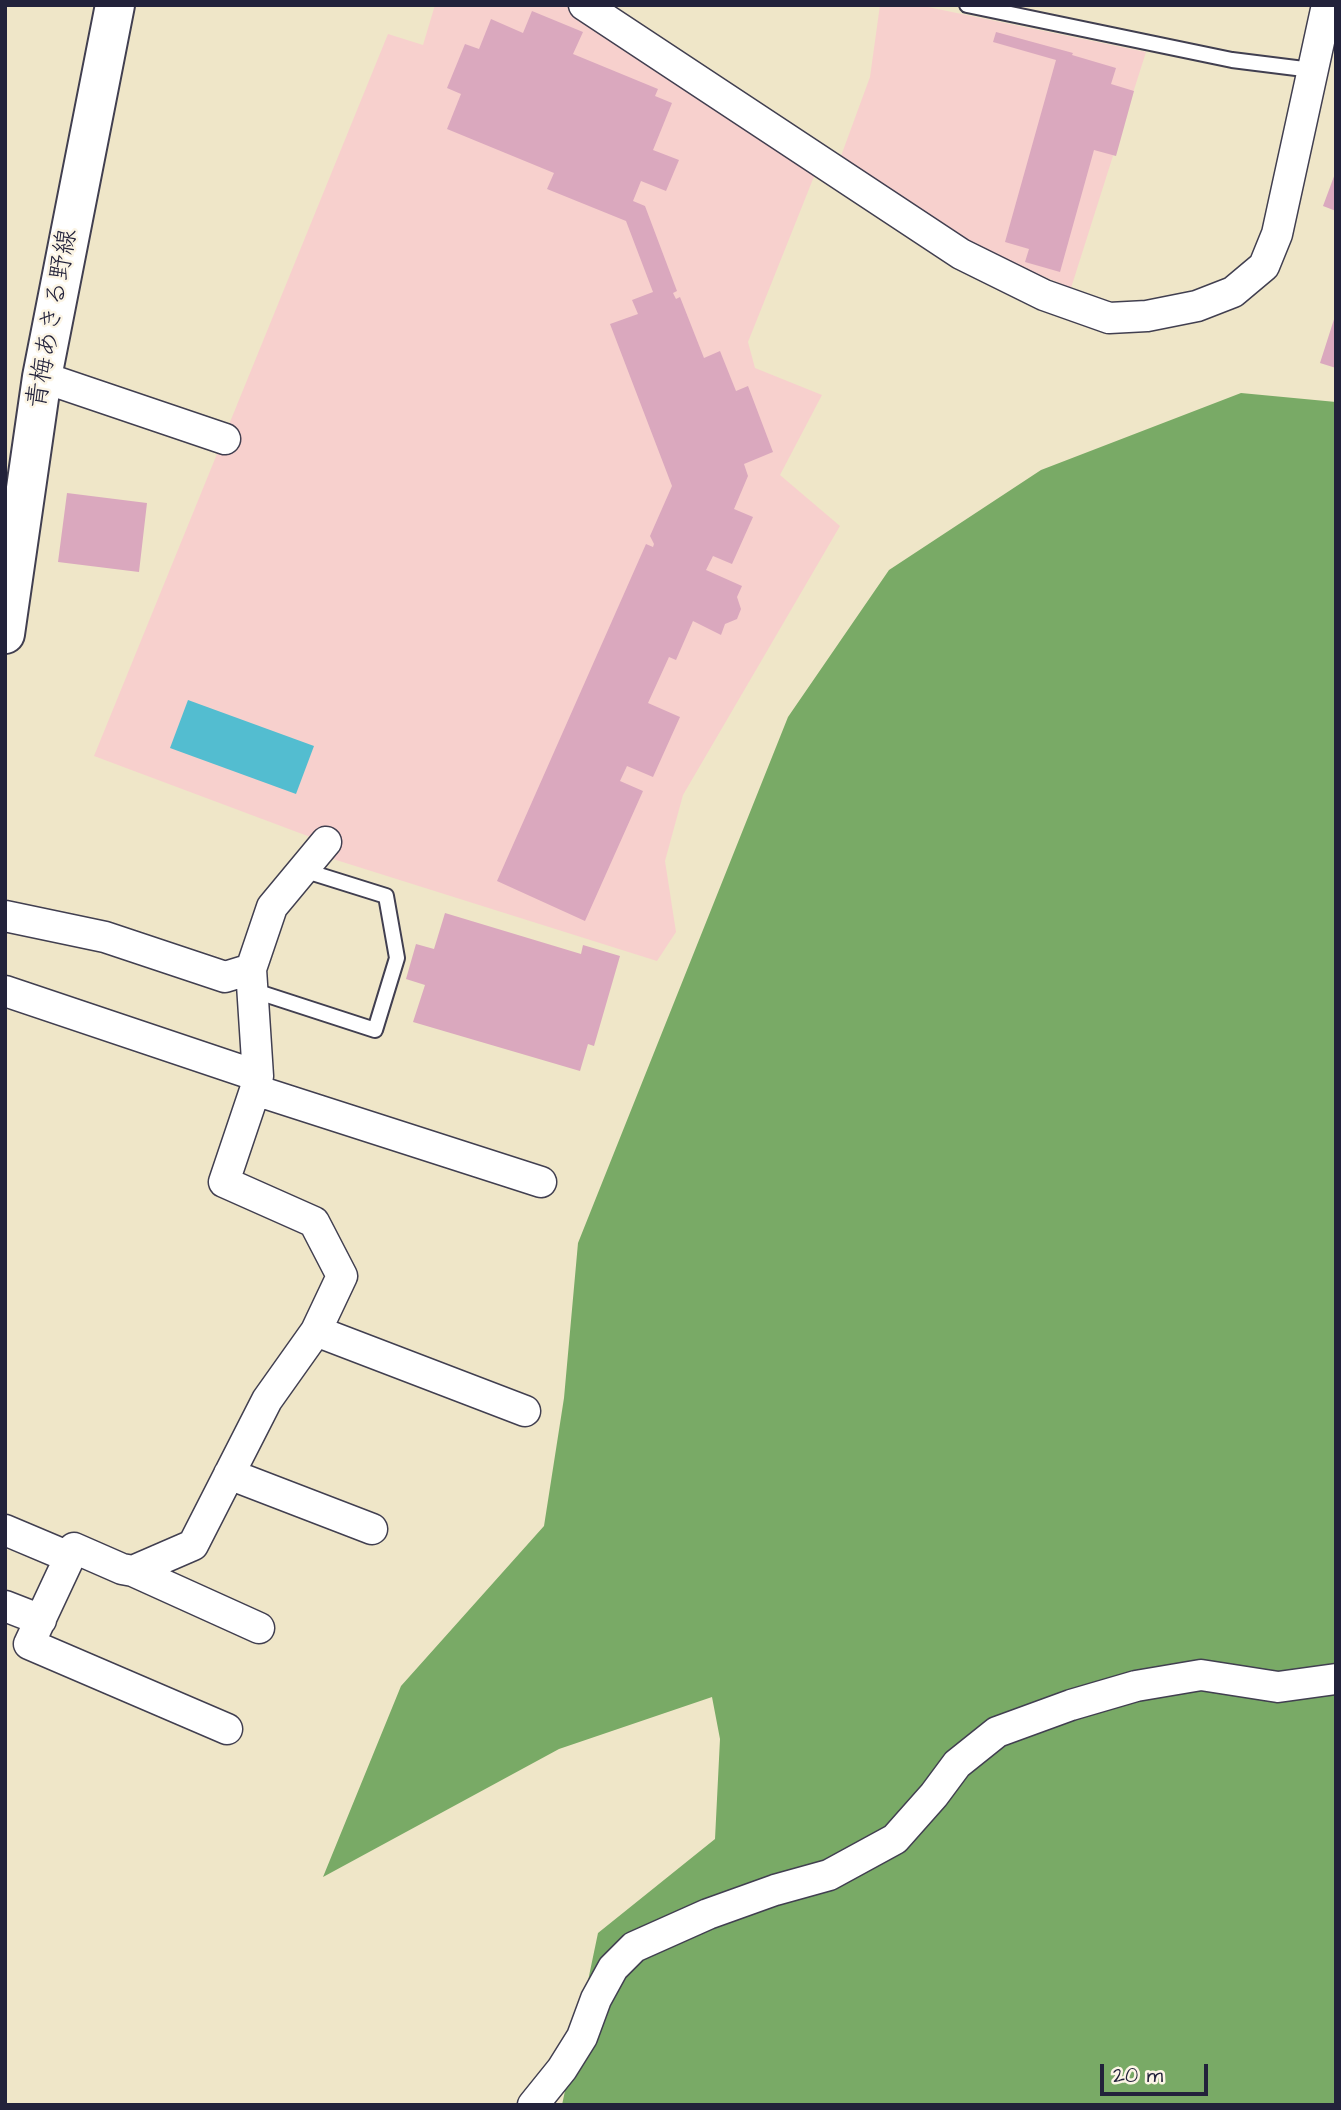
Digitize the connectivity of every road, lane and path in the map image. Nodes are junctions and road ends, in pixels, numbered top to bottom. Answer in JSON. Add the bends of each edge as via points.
{"nodes":[{"id":1,"x":115,"y":5,"type":"edge"},
{"id":2,"x":584,"y":5,"type":"edge"},
{"id":3,"x":967,"y":5,"type":"edge"},
{"id":4,"x":1327,"y":5,"type":"edge"},
{"id":5,"x":1312,"y":70,"type":"junction"},
{"id":6,"x":41,"y":377,"type":"junction"},
{"id":7,"x":225,"y":439,"type":"dead end"},
{"id":8,"x":5,"y":635,"type":"edge"},
{"id":9,"x":326,"y":842,"type":"dead end"},
{"id":10,"x":303,"y":870,"type":"junction"},
{"id":11,"x":5,"y":916,"type":"edge"},
{"id":12,"x":252,"y":979,"type":"junction"},
{"id":13,"x":5,"y":991,"type":"edge"},
{"id":14,"x":256,"y":1083,"type":"junction"},
{"id":15,"x":541,"y":1182,"type":"dead end"},
{"id":16,"x":316,"y":1331,"type":"junction"},
{"id":17,"x":525,"y":1411,"type":"dead end"},
{"id":18,"x":229,"y":1474,"type":"junction"},
{"id":19,"x":372,"y":1529,"type":"dead end"},
{"id":20,"x":5,"y":1530,"type":"edge"},
{"id":21,"x":69,"y":1557,"type":"junction"},
{"id":22,"x":133,"y":1571,"type":"junction"},
{"id":23,"x":5,"y":1606,"type":"edge"},
{"id":24,"x":41,"y":1620,"type":"junction"},
{"id":25,"x":259,"y":1628,"type":"dead end"},
{"id":26,"x":1336,"y":1679,"type":"edge"},
{"id":27,"x":227,"y":1729,"type":"dead end"},
{"id":28,"x":533,"y":2105,"type":"edge"}],
"edges":[{"from":1,"to":6,"type":"main road","name":"青梅あきる野線"},
{"from":2,"to":5,"type":"street","via":[[961,254],[1044,295],[1109,318],[1197,306],[1233,292],[1264,266],[1277,234]]},
{"from":3,"to":5,"type":"lane","via":[[1232,60]]},
{"from":4,"to":5,"type":"street"},
{"from":6,"to":7,"type":"street"},
{"from":6,"to":8,"type":"main road","name":"青梅あきる野線"},
{"from":9,"to":10,"type":"street"},
{"from":10,"to":12,"type":"street","via":[[272,907]]},
{"from":10,"to":12,"type":"lane","via":[[386,896],[397,958],[375,1030]]},
{"from":11,"to":12,"type":"street","via":[[105,937],[225,976]]},
{"from":12,"to":14,"type":"street"},
{"from":13,"to":14,"type":"street"},
{"from":14,"to":15,"type":"street"},
{"from":14,"to":16,"type":"street","via":[[223,1181],[314,1222],[342,1276]]},
{"from":16,"to":17,"type":"street"},
{"from":16,"to":18,"type":"street","via":[[267,1400]]},
{"from":18,"to":19,"type":"street"},
{"from":18,"to":22,"type":"street","via":[[193,1545]]},
{"from":20,"to":21,"type":"street"},
{"from":21,"to":22,"type":"street","via":[[74,1548]]},
{"from":21,"to":24,"type":"street"},
{"from":22,"to":25,"type":"street"},
{"from":23,"to":24,"type":"street"},
{"from":24,"to":27,"type":"street","via":[[29,1644]]},
{"from":26,"to":28,"type":"street","via":[[1278,1687],[1201,1675],[1136,1686],[997,1732],[957,1764],[895,1839],[829,1875],[708,1914],[634,1947],[613,1968],[582,2037]]}]}
